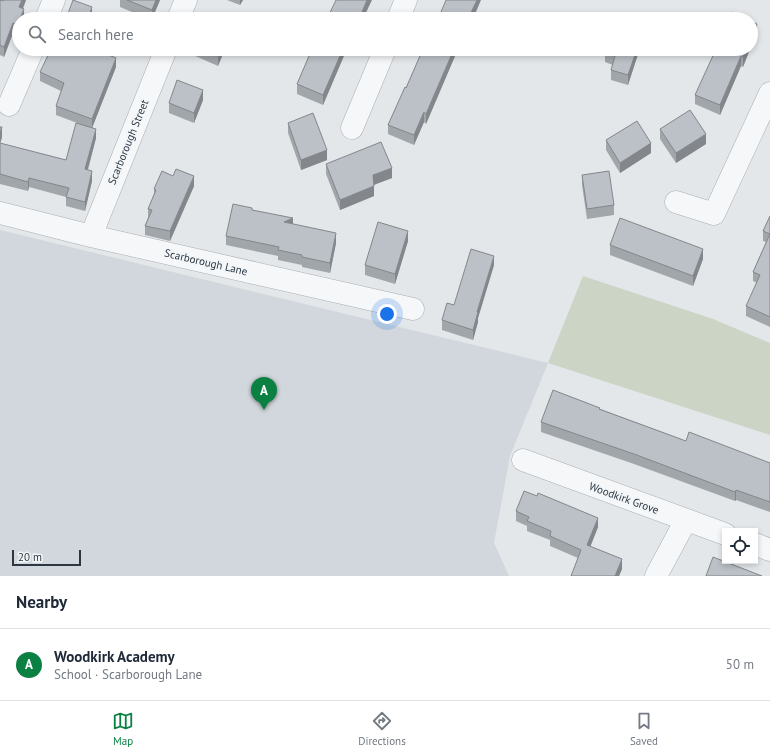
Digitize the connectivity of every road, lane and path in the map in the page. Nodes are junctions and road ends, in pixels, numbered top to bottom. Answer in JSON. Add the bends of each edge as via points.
{"nodes":[{"id":1,"x":54,"y":0,"type":"edge"},
{"id":2,"x":186,"y":0,"type":"edge"},
{"id":3,"x":406,"y":0,"type":"edge"},
{"id":4,"x":49,"y":12,"type":"edge"},
{"id":5,"x":181,"y":12,"type":"edge"},
{"id":6,"x":401,"y":12,"type":"edge"},
{"id":7,"x":30,"y":56,"type":"edge"},
{"id":8,"x":163,"y":56,"type":"edge"},
{"id":9,"x":382,"y":56,"type":"edge"},
{"id":10,"x":770,"y":93,"type":"edge"},
{"id":11,"x":9,"y":105,"type":"dead end"},
{"id":12,"x":352,"y":128,"type":"dead end"},
{"id":13,"x":676,"y":202,"type":"dead end"},
{"id":14,"x":0,"y":213,"type":"edge"},
{"id":15,"x":90,"y":236,"type":"junction"},
{"id":16,"x":413,"y":309,"type":"dead end"},
{"id":17,"x":522,"y":460,"type":"dead end"},
{"id":18,"x":686,"y":520,"type":"junction"},
{"id":19,"x":722,"y":533,"type":"edge"},
{"id":20,"x":758,"y":545,"type":"edge"},
{"id":21,"x":770,"y":550,"type":"edge"},
{"id":22,"x":656,"y":576,"type":"edge"}],
"edges":[{"from":1,"to":4,"type":"street"},
{"from":2,"to":5,"type":"street"},
{"from":3,"to":6,"type":"street"},
{"from":7,"to":11,"type":"street"},
{"from":8,"to":15,"type":"street","name":"Scarborough Street"},
{"from":9,"to":12,"type":"street"},
{"from":10,"to":13,"type":"street","via":[[714,214]]},
{"from":14,"to":15,"type":"street","name":"Scarborough Lane"},
{"from":15,"to":16,"type":"street","name":"Scarborough Lane"},
{"from":17,"to":18,"type":"street","name":"Woodkirk Grove"},
{"from":18,"to":19,"type":"street","name":"Woodkirk Grove"},
{"from":18,"to":22,"type":"street"},
{"from":20,"to":21,"type":"street"}]}
